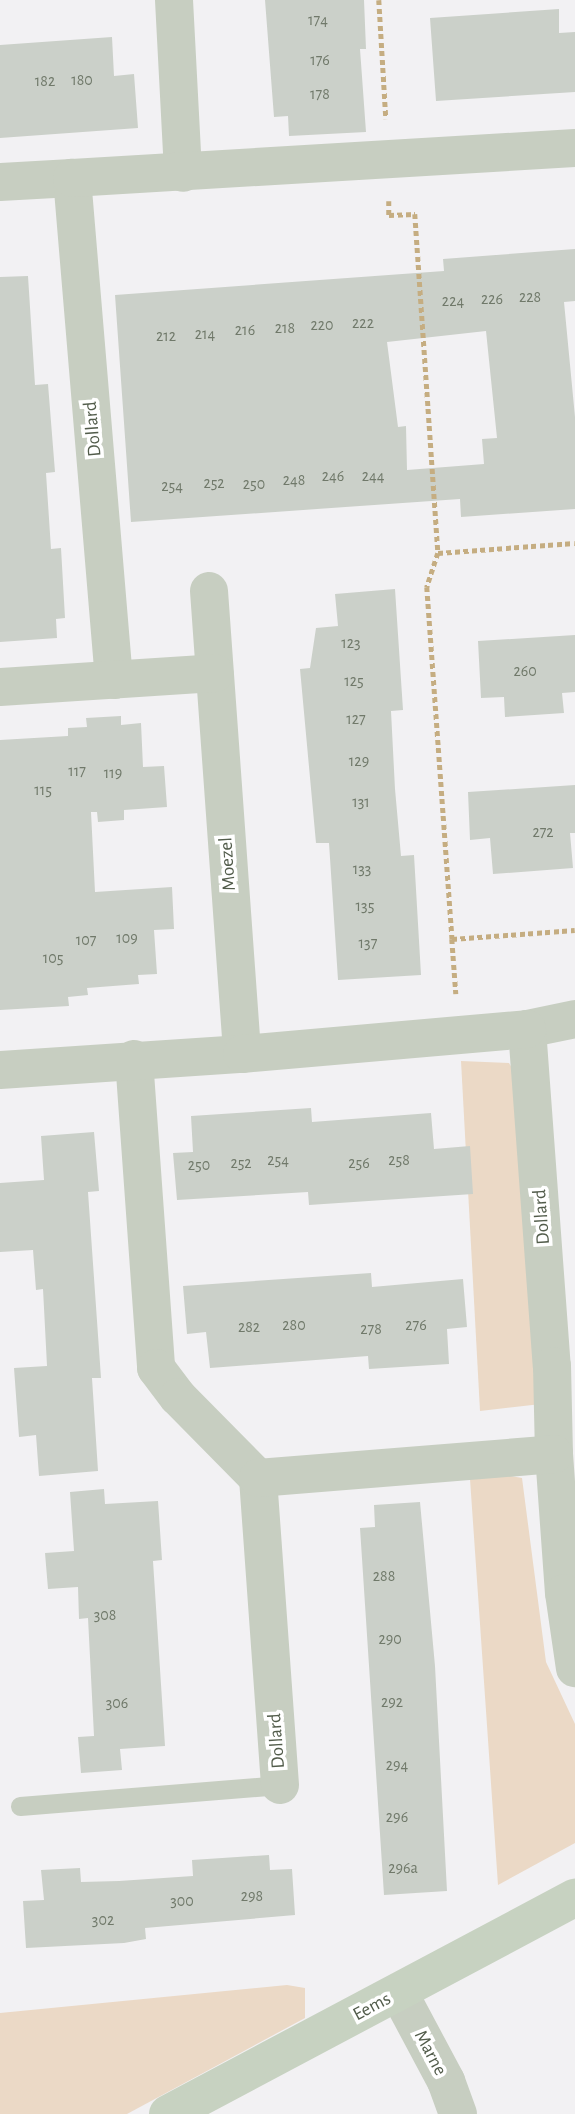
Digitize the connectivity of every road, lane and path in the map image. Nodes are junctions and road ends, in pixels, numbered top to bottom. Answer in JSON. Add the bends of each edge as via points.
{"nodes":[{"id":1,"x":174,"y":0,"type":"edge"},
{"id":2,"x":379,"y":0,"type":"edge"},
{"id":3,"x":575,"y":148,"type":"edge"},
{"id":4,"x":389,"y":161,"type":"junction"},
{"id":5,"x":183,"y":173,"type":"junction"},
{"id":6,"x":72,"y":178,"type":"junction"},
{"id":7,"x":0,"y":183,"type":"edge"},
{"id":8,"x":575,"y":543,"type":"edge"},
{"id":9,"x":438,"y":553,"type":"junction"},
{"id":10,"x":209,"y":591,"type":"dead end"},
{"id":11,"x":215,"y":673,"type":"junction"},
{"id":12,"x":114,"y":680,"type":"junction"},
{"id":13,"x":0,"y":687,"type":"edge"},
{"id":14,"x":575,"y":930,"type":"edge"},
{"id":15,"x":452,"y":939,"type":"junction"},
{"id":16,"x":575,"y":1019,"type":"edge"},
{"id":17,"x":527,"y":1029,"type":"junction"},
{"id":18,"x":459,"y":1035,"type":"junction"},
{"id":19,"x":242,"y":1054,"type":"junction"},
{"id":20,"x":134,"y":1059,"type":"junction"},
{"id":21,"x":0,"y":1070,"type":"edge"},
{"id":22,"x":554,"y":1454,"type":"junction"},
{"id":23,"x":258,"y":1478,"type":"junction"},
{"id":24,"x":575,"y":1668,"type":"edge"},
{"id":25,"x":280,"y":1786,"type":"joint"},
{"id":26,"x":20,"y":1806,"type":"dead end"},
{"id":27,"x":575,"y":1898,"type":"edge"},
{"id":28,"x":399,"y":1993,"type":"junction"},
{"id":29,"x":169,"y":2114,"type":"edge"},
{"id":30,"x":458,"y":2114,"type":"edge"}],
"edges":[{"from":1,"to":5,"type":"street"},
{"from":2,"to":4,"type":"path"},
{"from":3,"to":4,"type":"street"},
{"from":4,"to":5,"type":"street"},
{"from":4,"to":9,"type":"path","via":[[389,215],[415,214]]},
{"from":5,"to":6,"type":"street"},
{"from":6,"to":7,"type":"street"},
{"from":6,"to":12,"type":"street","name":"Dollard"},
{"from":8,"to":9,"type":"path"},
{"from":9,"to":15,"type":"path","via":[[427,587]]},
{"from":10,"to":11,"type":"street","name":"Moezel"},
{"from":11,"to":12,"type":"street"},
{"from":11,"to":19,"type":"street","name":"Moezel"},
{"from":12,"to":13,"type":"street"},
{"from":14,"to":15,"type":"path"},
{"from":15,"to":18,"type":"path"},
{"from":16,"to":17,"type":"street"},
{"from":17,"to":18,"type":"street"},
{"from":17,"to":22,"type":"street","name":"Dollard","via":[[552,1366]]},
{"from":18,"to":19,"type":"street"},
{"from":19,"to":20,"type":"street"},
{"from":20,"to":21,"type":"street"},
{"from":20,"to":23,"type":"street","via":[[156,1368]]},
{"from":22,"to":23,"type":"street"},
{"from":22,"to":24,"type":"street","name":"Dollard","via":[[564,1593]]},
{"from":23,"to":25,"type":"street","name":"Dollard"},
{"from":25,"to":26,"type":"lane","name":"Dollard"},
{"from":27,"to":28,"type":"street","name":"Eems"},
{"from":28,"to":29,"type":"street","name":"Eems"},
{"from":28,"to":30,"type":"street","name":"Marne","via":[[446,2081]]}]}
